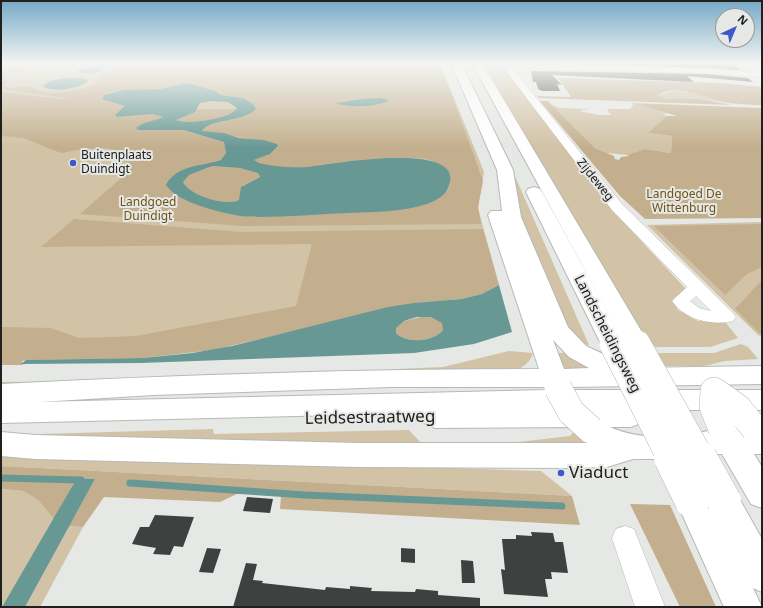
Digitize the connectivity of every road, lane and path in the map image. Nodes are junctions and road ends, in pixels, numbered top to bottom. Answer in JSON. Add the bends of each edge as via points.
{"nodes":[{"id":1,"x":471,"y":91,"type":"edge"},
{"id":2,"x":475,"y":91,"type":"edge"},
{"id":3,"x":494,"y":91,"type":"edge"},
{"id":4,"x":527,"y":91,"type":"edge"},
{"id":5,"x":500,"y":159,"type":"junction"},
{"id":6,"x":724,"y":315,"type":"dead end"},
{"id":7,"x":625,"y":344,"type":"junction"},
{"id":8,"x":762,"y":375,"type":"edge"},
{"id":9,"x":631,"y":377,"type":"junction"},
{"id":10,"x":556,"y":383,"type":"junction"},
{"id":11,"x":1,"y":394,"type":"edge"},
{"id":12,"x":762,"y":400,"type":"edge"},
{"id":13,"x":1,"y":413,"type":"edge"},
{"id":14,"x":737,"y":413,"type":"edge"},
{"id":15,"x":218,"y":414,"type":"junction"},
{"id":16,"x":1,"y":428,"type":"edge"},
{"id":17,"x":1,"y":444,"type":"edge"},
{"id":18,"x":691,"y":447,"type":"junction"},
{"id":19,"x":620,"y":451,"type":"junction"},
{"id":20,"x":757,"y":486,"type":"edge"},
{"id":21,"x":708,"y":501,"type":"junction"},
{"id":22,"x":625,"y":538,"type":"dead end"},
{"id":23,"x":762,"y":574,"type":"edge"},
{"id":24,"x":650,"y":607,"type":"edge"},
{"id":25,"x":743,"y":607,"type":"edge"}],
"edges":[{"from":1,"to":5,"type":"main road"},
{"from":2,"to":7,"type":"main road","name":"Landscheidingsweg"},
{"from":3,"to":7,"type":"main road","name":"Landscheidingsweg"},
{"from":4,"to":6,"type":"street","name":"Zijdeweg","via":[[617,207],[697,287],[680,301],[687,309],[704,317]]},
{"from":5,"to":9,"type":"main road","via":[[508,179],[512,217],[564,340],[589,359]]},
{"from":5,"to":10,"type":"main road","via":[[501,170],[495,204],[497,213]]},
{"from":7,"to":21,"type":"main road","name":"Landscheidingsweg","bridge":true},
{"from":8,"to":14,"type":"main road"},
{"from":9,"to":10,"type":"main road"},
{"from":9,"to":14,"type":"main road","via":[[665,376]]},
{"from":10,"to":11,"type":"main road","via":[[504,378],[383,378]]},
{"from":10,"to":19,"type":"main road","bridge":true,"via":[[563,402],[570,411],[591,430],[607,438]]},
{"from":12,"to":14,"type":"main road"},
{"from":13,"to":15,"type":"main road","name":"Leidsestraatweg"},
{"from":14,"to":15,"type":"main road","name":"Leidsestraatweg","via":[[517,416]]},
{"from":14,"to":18,"type":"main road","via":[[712,442]]},
{"from":14,"to":20,"type":"main road"},
{"from":15,"to":16,"type":"main road","name":"Leidsestraatweg"},
{"from":17,"to":19,"type":"main road","via":[[303,454]]},
{"from":18,"to":19,"type":"main road"},
{"from":18,"to":20,"type":"main road","via":[[724,462]]},
{"from":21,"to":23,"type":"main road","name":"Landscheidingsweg"},
{"from":21,"to":25,"type":"main road","name":"Landscheidingsweg"},
{"from":22,"to":24,"type":"street"}]}
